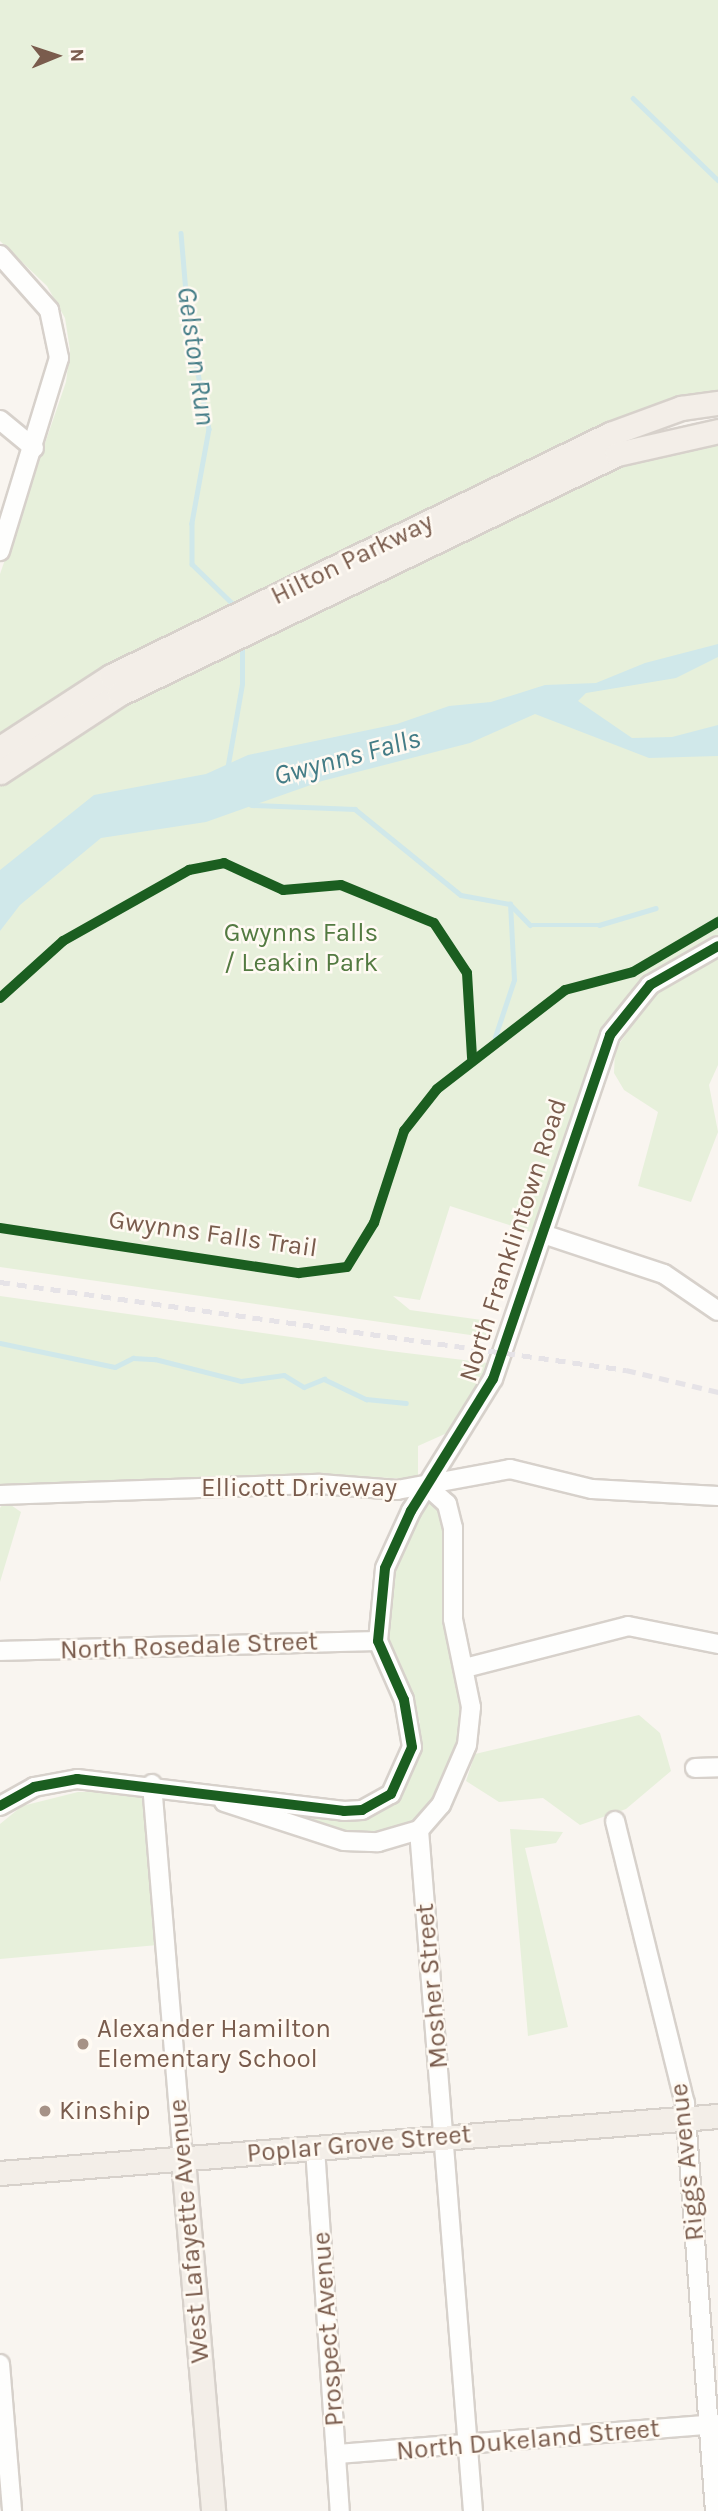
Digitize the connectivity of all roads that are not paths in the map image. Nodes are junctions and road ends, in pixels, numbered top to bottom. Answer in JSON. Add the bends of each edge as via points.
{"nodes":[{"id":1,"x":0,"y":255,"type":"edge"},
{"id":2,"x":718,"y":402,"type":"edge"},
{"id":3,"x":0,"y":420,"type":"edge"},
{"id":4,"x":718,"y":431,"type":"edge"},
{"id":5,"x":34,"y":448,"type":"junction"},
{"id":6,"x":0,"y":551,"type":"edge"},
{"id":7,"x":279,"y":605,"type":"junction"},
{"id":8,"x":185,"y":651,"type":"junction"},
{"id":9,"x":0,"y":748,"type":"edge"},
{"id":10,"x":0,"y":772,"type":"edge"},
{"id":11,"x":718,"y":946,"type":"edge"},
{"id":12,"x":543,"y":1234,"type":"junction"},
{"id":13,"x":718,"y":1311,"type":"edge"},
{"id":14,"x":427,"y":1486,"type":"junction"},
{"id":15,"x":0,"y":1495,"type":"edge"},
{"id":16,"x":718,"y":1496,"type":"edge"},
{"id":17,"x":378,"y":1641,"type":"junction"},
{"id":18,"x":718,"y":1644,"type":"edge"},
{"id":19,"x":0,"y":1651,"type":"edge"},
{"id":20,"x":465,"y":1668,"type":"junction"},
{"id":21,"x":718,"y":1767,"type":"edge"},
{"id":22,"x":695,"y":1768,"type":"dead end"},
{"id":23,"x":152,"y":1784,"type":"junction"},
{"id":24,"x":193,"y":1791,"type":"junction"},
{"id":25,"x":0,"y":1806,"type":"edge"},
{"id":26,"x":615,"y":1821,"type":"dead end"},
{"id":27,"x":419,"y":1830,"type":"junction"},
{"id":28,"x":718,"y":2116,"type":"edge"},
{"id":29,"x":686,"y":2118,"type":"junction"},
{"id":30,"x":444,"y":2138,"type":"junction"},
{"id":31,"x":315,"y":2148,"type":"junction"},
{"id":32,"x":183,"y":2159,"type":"junction"},
{"id":33,"x":0,"y":2173,"type":"edge"},
{"id":34,"x":0,"y":2364,"type":"edge"},
{"id":35,"x":713,"y":2425,"type":"edge"},
{"id":36,"x":468,"y":2445,"type":"junction"},
{"id":37,"x":337,"y":2454,"type":"junction"},
{"id":38,"x":12,"y":2511,"type":"edge"},
{"id":39,"x":213,"y":2511,"type":"edge"},
{"id":40,"x":340,"y":2511,"type":"edge"},
{"id":41,"x":473,"y":2511,"type":"edge"},
{"id":42,"x":715,"y":2511,"type":"edge"}],
"edges":[{"from":1,"to":5,"type":"street","via":[[41,297],[59,341],[56,377]]},
{"from":2,"to":7,"type":"main road","name":"Hilton Parkway","via":[[622,429]]},
{"from":3,"to":5,"type":"street"},
{"from":4,"to":7,"type":"main road","name":"Hilton Parkway","via":[[617,454]]},
{"from":5,"to":6,"type":"street"},
{"from":7,"to":8,"type":"main road","name":"Hilton Parkway"},
{"from":8,"to":9,"type":"main road","name":"Hilton Parkway","via":[[78,695]]},
{"from":8,"to":10,"type":"main road","name":"Hilton Parkway"},
{"from":11,"to":12,"type":"street","name":"North Franklintown Road","via":[[650,985],[622,1015],[590,1083]]},
{"from":12,"to":13,"type":"street","via":[[664,1274]]},
{"from":12,"to":14,"type":"street","name":"North Franklintown Road","via":[[482,1404]]},
{"from":14,"to":15,"type":"street","name":"Ellicott Driveway"},
{"from":14,"to":16,"type":"street","name":"Ellicott Driveway","via":[[528,1469],[592,1489]]},
{"from":14,"to":17,"type":"street","name":"North Franklintown Road","via":[[385,1568]]},
{"from":14,"to":20,"type":"street","via":[[451,1515],[453,1619]]},
{"from":17,"to":19,"type":"street","name":"North Rosedale Street"},
{"from":17,"to":24,"type":"street","name":"North Franklintown Road","via":[[412,1732],[408,1765],[391,1794],[376,1805],[344,1811]]},
{"from":18,"to":20,"type":"street","via":[[628,1626]]},
{"from":20,"to":27,"type":"street","via":[[471,1707],[467,1745],[440,1805]]},
{"from":21,"to":22,"type":"street"},
{"from":23,"to":24,"type":"street","name":"North Franklintown Road"},
{"from":23,"to":25,"type":"street","name":"North Franklintown Road","via":[[55,1782]]},
{"from":23,"to":32,"type":"street","name":"West Lafayette Avenue"},
{"from":24,"to":27,"type":"street","name":"North Franklintown Road","via":[[344,1841],[378,1842]]},
{"from":26,"to":29,"type":"street","name":"Riggs Avenue","via":[[666,2009]]},
{"from":27,"to":30,"type":"street","name":"Mosher Street"},
{"from":28,"to":29,"type":"main road","name":"Poplar Grove Street"},
{"from":29,"to":30,"type":"main road","name":"Poplar Grove Street"},
{"from":29,"to":35,"type":"street","name":"Riggs Avenue"},
{"from":30,"to":31,"type":"main road","name":"Poplar Grove Street"},
{"from":30,"to":36,"type":"street","name":"Mosher Street"},
{"from":31,"to":32,"type":"main road","name":"Poplar Grove Street"},
{"from":31,"to":37,"type":"street","name":"Prospect Avenue"},
{"from":32,"to":33,"type":"main road","name":"Poplar Grove Street"},
{"from":32,"to":39,"type":"main road","name":"West Lafayette Avenue"},
{"from":34,"to":38,"type":"street"},
{"from":35,"to":36,"type":"street","name":"North Dukeland Street"},
{"from":35,"to":42,"type":"street","name":"Riggs Avenue"},
{"from":36,"to":37,"type":"street","name":"North Dukeland Street"},
{"from":36,"to":41,"type":"street","name":"Mosher Street"},
{"from":37,"to":40,"type":"street","name":"Prospect Avenue"}]}
